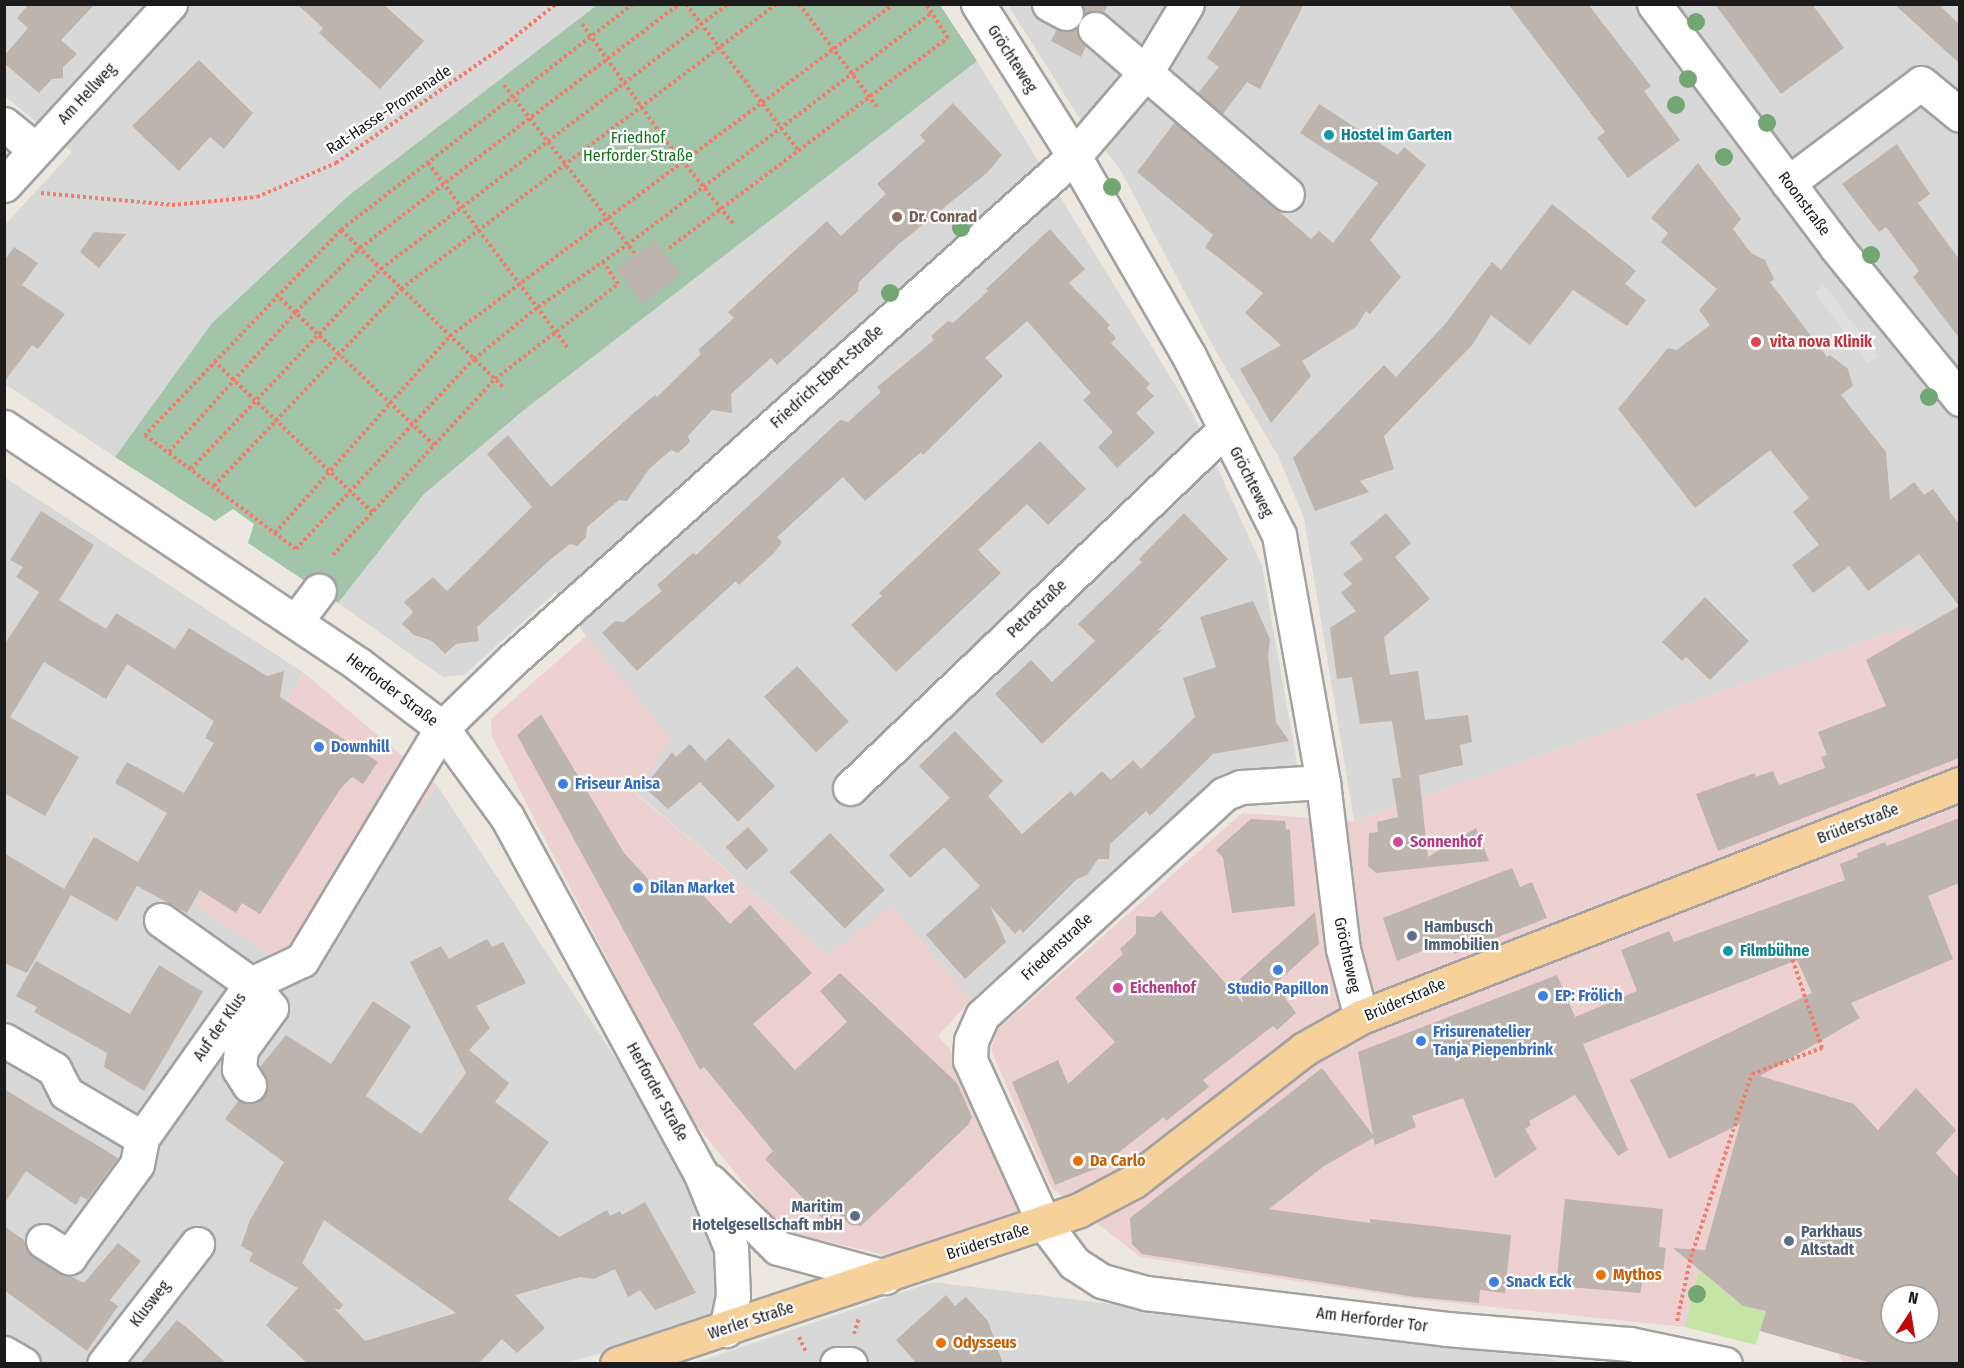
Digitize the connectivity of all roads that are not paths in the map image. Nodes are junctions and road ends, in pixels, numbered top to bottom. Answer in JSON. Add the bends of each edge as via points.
{"nodes":[{"id":1,"x":170,"y":4,"type":"edge"},
{"id":2,"x":1187,"y":4,"type":"edge"},
{"id":3,"x":1654,"y":4,"type":"edge"},
{"id":4,"x":985,"y":7,"type":"edge"},
{"id":5,"x":1095,"y":29,"type":"dead end"},
{"id":6,"x":1146,"y":72,"type":"junction"},
{"id":7,"x":1959,"y":115,"type":"edge"},
{"id":8,"x":4,"y":124,"type":"edge"},
{"id":9,"x":36,"y":150,"type":"junction"},
{"id":10,"x":1074,"y":156,"type":"junction"},
{"id":11,"x":1788,"y":183,"type":"junction"},
{"id":12,"x":4,"y":185,"type":"edge"},
{"id":13,"x":1287,"y":194,"type":"dead end"},
{"id":14,"x":1959,"y":399,"type":"edge"},
{"id":15,"x":4,"y":427,"type":"edge"},
{"id":16,"x":1224,"y":430,"type":"junction"},
{"id":17,"x":319,"y":591,"type":"dead end"},
{"id":18,"x":296,"y":621,"type":"junction"},
{"id":19,"x":442,"y":728,"type":"junction"},
{"id":20,"x":1323,"y":782,"type":"junction"},
{"id":21,"x":1959,"y":784,"type":"edge"},
{"id":22,"x":849,"y":788,"type":"dead end"},
{"id":23,"x":161,"y":920,"type":"dead end"},
{"id":24,"x":255,"y":982,"type":"junction"},
{"id":25,"x":1361,"y":1017,"type":"junction"},
{"id":26,"x":4,"y":1040,"type":"edge"},
{"id":27,"x":249,"y":1085,"type":"dead end"},
{"id":28,"x":142,"y":1138,"type":"junction"},
{"id":29,"x":700,"y":1172,"type":"junction"},
{"id":30,"x":1044,"y":1223,"type":"junction"},
{"id":31,"x":43,"y":1241,"type":"dead end"},
{"id":32,"x":197,"y":1244,"type":"dead end"},
{"id":33,"x":885,"y":1277,"type":"junction"},
{"id":34,"x":726,"y":1330,"type":"junction"},
{"id":35,"x":4,"y":1353,"type":"edge"},
{"id":36,"x":1627,"y":1354,"type":"edge"},
{"id":37,"x":23,"y":1364,"type":"edge"},
{"id":38,"x":104,"y":1364,"type":"edge"},
{"id":39,"x":617,"y":1364,"type":"edge"},
{"id":40,"x":837,"y":1364,"type":"edge"},
{"id":41,"x":850,"y":1364,"type":"edge"},
{"id":42,"x":1725,"y":1364,"type":"edge"}],
"edges":[{"from":1,"to":9,"type":"street","name":"Am Hellweg"},
{"from":2,"to":6,"type":"street","name":"Friedrich-Ebert-Straße"},
{"from":3,"to":11,"type":"street","name":"Roonstraße"},
{"from":4,"to":10,"type":"street","name":"Gröchteweg"},
{"from":5,"to":6,"type":"street"},
{"from":6,"to":10,"type":"street","name":"Friedrich-Ebert-Straße"},
{"from":6,"to":13,"type":"street"},
{"from":7,"to":11,"type":"street","via":[[1921,83]]},
{"from":8,"to":9,"type":"street"},
{"from":9,"to":12,"type":"street","name":"Am Hellweg"},
{"from":10,"to":16,"type":"street","name":"Gröchteweg","via":[[1189,356]]},
{"from":10,"to":19,"type":"street","name":"Friedrich-Ebert-Straße","via":[[511,661]]},
{"from":11,"to":14,"type":"street","name":"Roonstraße"},
{"from":15,"to":18,"type":"street","name":"Herforder Straße"},
{"from":16,"to":20,"type":"street","name":"Gröchteweg","via":[[1278,535]]},
{"from":16,"to":22,"type":"street","name":"Petrastraße"},
{"from":17,"to":18,"type":"street"},
{"from":18,"to":19,"type":"street","name":"Herforder Straße"},
{"from":19,"to":24,"type":"street","name":"Auf der Klus","via":[[302,960]]},
{"from":19,"to":29,"type":"street","name":"Herforder Straße","via":[[507,818]]},
{"from":20,"to":25,"type":"street","name":"Gröchteweg","via":[[1343,949]]},
{"from":20,"to":30,"type":"street","name":"Friedenstraße","via":[[1241,787],[1224,794],[982,1016],[970,1041],[970,1060]]},
{"from":21,"to":25,"type":"main road","name":"Brüderstraße"},
{"from":23,"to":24,"type":"street"},
{"from":24,"to":27,"type":"street","via":[[271,1008],[242,1049],[239,1069]]},
{"from":24,"to":28,"type":"street","name":"Auf der Klus"},
{"from":25,"to":30,"type":"main road","name":"Brüderstraße","via":[[1304,1049],[1134,1181],[1079,1210]]},
{"from":26,"to":28,"type":"street","via":[[54,1069],[66,1093]]},
{"from":28,"to":31,"type":"street","via":[[137,1164],[69,1257]]},
{"from":29,"to":33,"type":"street","name":"Herforder Straße","via":[[778,1248]]},
{"from":29,"to":34,"type":"street","name":"Herforder Straße","via":[[730,1248],[733,1296]]},
{"from":30,"to":33,"type":"main road","name":"Brüderstraße"},
{"from":30,"to":36,"type":"street","name":"Am Herforder Tor","via":[[1074,1263],[1102,1281],[1146,1293]]},
{"from":32,"to":38,"type":"street","name":"Klusweg"},
{"from":33,"to":34,"type":"main road","name":"Werler Straße"},
{"from":34,"to":39,"type":"main road","name":"Werler Straße"},
{"from":35,"to":37,"type":"street"},
{"from":36,"to":42,"type":"street","name":"Am Herforder Tor"},
{"from":40,"to":41,"type":"street"}]}
